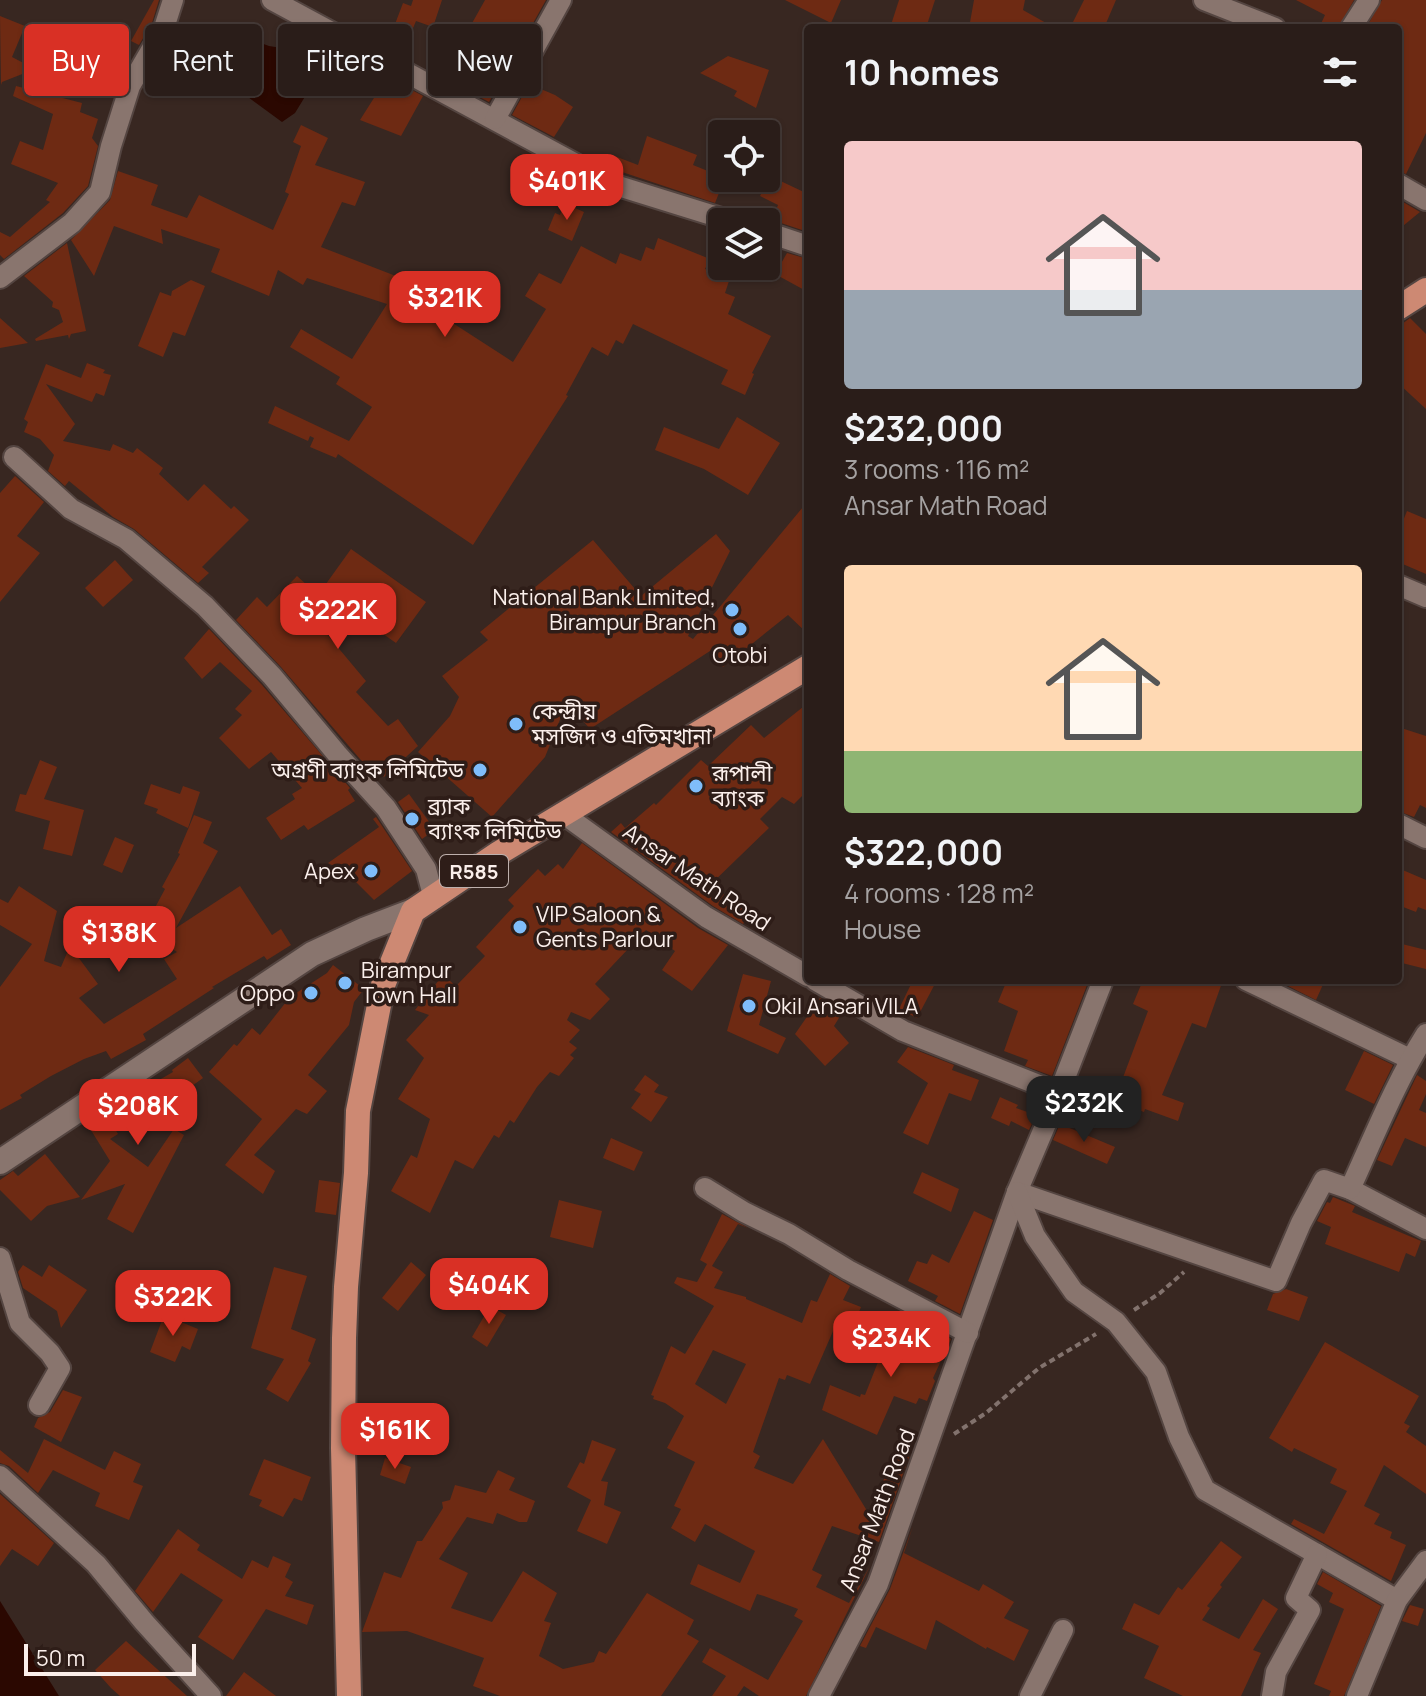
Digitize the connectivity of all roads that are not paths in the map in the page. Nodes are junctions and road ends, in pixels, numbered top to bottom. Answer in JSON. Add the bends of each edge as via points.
{"nodes":[{"id":1,"x":173,"y":0,"type":"edge"},
{"id":2,"x":272,"y":0,"type":"edge"},
{"id":3,"x":561,"y":0,"type":"edge"},
{"id":4,"x":1204,"y":0,"type":"edge"},
{"id":5,"x":1369,"y":0,"type":"edge"},
{"id":6,"x":1265,"y":24,"type":"edge"},
{"id":7,"x":1354,"y":24,"type":"edge"},
{"id":8,"x":495,"y":119,"type":"junction"},
{"id":9,"x":1402,"y":186,"type":"edge"},
{"id":10,"x":1426,"y":200,"type":"edge"},
{"id":11,"x":708,"y":214,"type":"edge"},
{"id":12,"x":780,"y":237,"type":"edge"},
{"id":13,"x":804,"y":245,"type":"edge"},
{"id":14,"x":0,"y":278,"type":"edge"},
{"id":15,"x":1426,"y":290,"type":"edge"},
{"id":16,"x":1402,"y":305,"type":"edge"},
{"id":17,"x":14,"y":457,"type":"dead end"},
{"id":18,"x":804,"y":669,"type":"edge"},
{"id":19,"x":562,"y":813,"type":"junction"},
{"id":20,"x":1402,"y":826,"type":"edge"},
{"id":21,"x":1426,"y":838,"type":"edge"},
{"id":22,"x":424,"y":905,"type":"junction"},
{"id":23,"x":804,"y":974,"type":"edge"},
{"id":24,"x":822,"y":984,"type":"edge"},
{"id":25,"x":1101,"y":984,"type":"edge"},
{"id":26,"x":1254,"y":984,"type":"edge"},
{"id":27,"x":1426,"y":1034,"type":"edge"},
{"id":28,"x":1410,"y":1059,"type":"junction"},
{"id":29,"x":1059,"y":1093,"type":"junction"},
{"id":30,"x":0,"y":1162,"type":"edge"},
{"id":31,"x":705,"y":1188,"type":"dead end"},
{"id":32,"x":1350,"y":1189,"type":"junction"},
{"id":33,"x":1017,"y":1192,"type":"junction"},
{"id":34,"x":1426,"y":1229,"type":"edge"},
{"id":35,"x":0,"y":1258,"type":"edge"},
{"id":36,"x":968,"y":1333,"type":"junction"},
{"id":37,"x":39,"y":1405,"type":"dead end"},
{"id":38,"x":0,"y":1476,"type":"edge"},
{"id":39,"x":1317,"y":1554,"type":"junction"},
{"id":40,"x":1426,"y":1561,"type":"edge"},
{"id":41,"x":1397,"y":1600,"type":"junction"},
{"id":42,"x":1063,"y":1630,"type":"dead end"},
{"id":43,"x":211,"y":1696,"type":"edge"},
{"id":44,"x":349,"y":1696,"type":"edge"},
{"id":45,"x":819,"y":1696,"type":"edge"},
{"id":46,"x":1030,"y":1696,"type":"edge"},
{"id":47,"x":1272,"y":1696,"type":"edge"},
{"id":48,"x":1357,"y":1696,"type":"edge"}],
"edges":[{"from":1,"to":14,"type":"street","via":[[164,28],[130,86],[100,192],[72,223]]},
{"from":2,"to":8,"type":"street"},
{"from":3,"to":8,"type":"street"},
{"from":4,"to":6,"type":"street"},
{"from":5,"to":7,"type":"street"},
{"from":8,"to":11,"type":"street","via":[[615,185]]},
{"from":9,"to":10,"type":"street"},
{"from":12,"to":13,"type":"street"},
{"from":15,"to":16,"type":"main road"},
{"from":17,"to":22,"type":"street","via":[[71,509],[126,539],[205,606],[272,676],[386,808],[426,869]]},
{"from":18,"to":19,"type":"main road","number":"R585"},
{"from":19,"to":22,"type":"main road","number":"R585"},
{"from":19,"to":23,"type":"street","name":"Ansar Math Road","via":[[706,917]]},
{"from":20,"to":21,"type":"street"},
{"from":22,"to":30,"type":"main road","via":[[312,954]]},
{"from":22,"to":44,"type":"main road","via":[[383,985],[358,1111],[344,1338]]},
{"from":24,"to":29,"type":"street","via":[[903,1031]]},
{"from":25,"to":29,"type":"street","name":"Ansar Math Road"},
{"from":26,"to":28,"type":"street"},
{"from":27,"to":28,"type":"street"},
{"from":28,"to":32,"type":"street"},
{"from":29,"to":33,"type":"street","name":"Ansar Math Road"},
{"from":31,"to":36,"type":"street"},
{"from":32,"to":33,"type":"street","via":[[1324,1180],[1276,1281]]},
{"from":32,"to":34,"type":"street"},
{"from":33,"to":36,"type":"street","name":"Ansar Math Road"},
{"from":33,"to":39,"type":"street","via":[[1035,1236],[1074,1292],[1116,1322],[1156,1372],[1205,1490]]},
{"from":35,"to":37,"type":"street","via":[[20,1323],[60,1368]]},
{"from":36,"to":45,"type":"street","name":"Ansar Math Road","via":[[878,1584]]},
{"from":38,"to":43,"type":"street","via":[[96,1564]]},
{"from":39,"to":41,"type":"street"},
{"from":39,"to":47,"type":"street","via":[[1296,1598],[1310,1610],[1276,1672]]},
{"from":40,"to":41,"type":"street"},
{"from":41,"to":48,"type":"street"},
{"from":42,"to":46,"type":"street"}]}
